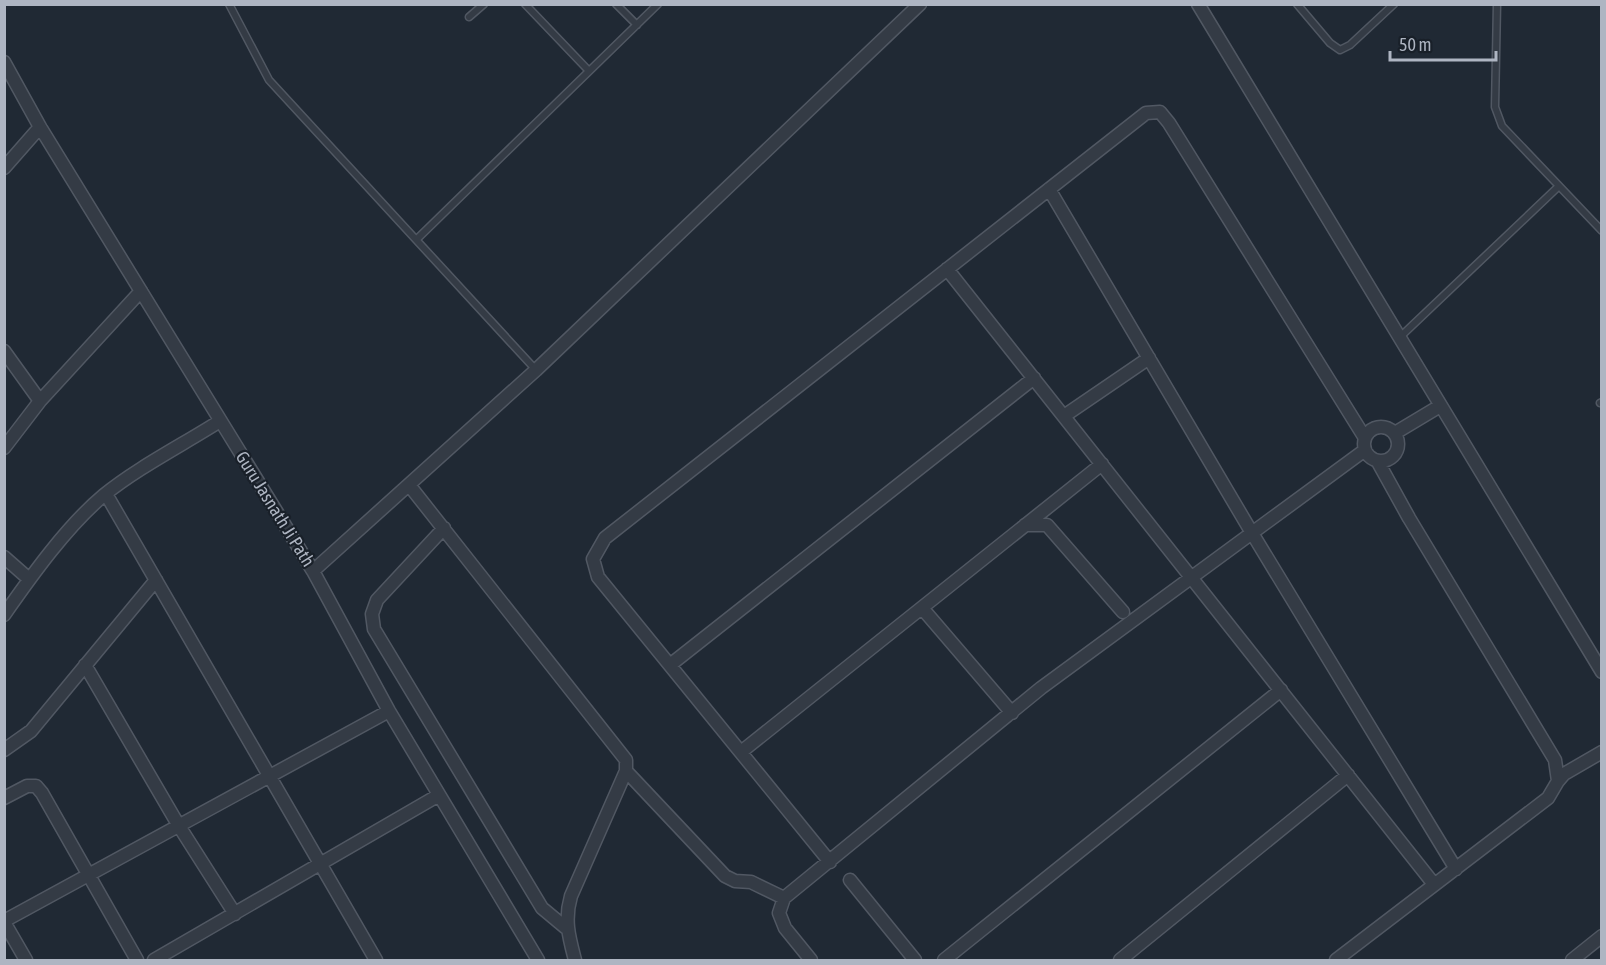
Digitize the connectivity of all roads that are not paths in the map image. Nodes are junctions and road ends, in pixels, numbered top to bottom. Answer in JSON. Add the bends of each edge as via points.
{"nodes":[{"id":1,"x":229,"y":4,"type":"edge"},
{"id":2,"x":484,"y":4,"type":"edge"},
{"id":3,"x":525,"y":4,"type":"edge"},
{"id":4,"x":616,"y":4,"type":"edge"},
{"id":5,"x":658,"y":4,"type":"edge"},
{"id":6,"x":920,"y":4,"type":"edge"},
{"id":7,"x":1198,"y":4,"type":"edge"},
{"id":8,"x":1297,"y":4,"type":"edge"},
{"id":9,"x":1394,"y":4,"type":"edge"},
{"id":10,"x":1497,"y":4,"type":"edge"},
{"id":11,"x":469,"y":17,"type":"dead end"},
{"id":12,"x":637,"y":24,"type":"junction"},
{"id":13,"x":4,"y":62,"type":"edge"},
{"id":14,"x":589,"y":71,"type":"junction"},
{"id":15,"x":40,"y":127,"type":"junction"},
{"id":16,"x":4,"y":168,"type":"edge"},
{"id":17,"x":1559,"y":186,"type":"junction"},
{"id":18,"x":1049,"y":189,"type":"junction"},
{"id":19,"x":1602,"y":231,"type":"edge"},
{"id":20,"x":417,"y":239,"type":"junction"},
{"id":21,"x":947,"y":269,"type":"junction"},
{"id":22,"x":141,"y":291,"type":"junction"},
{"id":23,"x":1399,"y":338,"type":"junction"},
{"id":24,"x":4,"y":351,"type":"edge"},
{"id":25,"x":1149,"y":358,"type":"junction"},
{"id":26,"x":536,"y":370,"type":"junction"},
{"id":27,"x":1034,"y":378,"type":"junction"},
{"id":28,"x":40,"y":401,"type":"junction"},
{"id":29,"x":1440,"y":406,"type":"junction"},
{"id":30,"x":1064,"y":416,"type":"junction"},
{"id":31,"x":220,"y":421,"type":"junction"},
{"id":32,"x":1395,"y":433,"type":"junction"},
{"id":33,"x":1365,"y":444,"type":"junction"},
{"id":34,"x":4,"y":447,"type":"edge"},
{"id":35,"x":1378,"y":462,"type":"junction"},
{"id":36,"x":1102,"y":464,"type":"junction"},
{"id":37,"x":409,"y":485,"type":"junction"},
{"id":38,"x":106,"y":494,"type":"junction"},
{"id":39,"x":1025,"y":525,"type":"junction"},
{"id":40,"x":444,"y":528,"type":"junction"},
{"id":41,"x":1252,"y":533,"type":"junction"},
{"id":42,"x":4,"y":557,"type":"edge"},
{"id":43,"x":313,"y":571,"type":"junction"},
{"id":44,"x":1192,"y":576,"type":"junction"},
{"id":45,"x":29,"y":579,"type":"junction"},
{"id":46,"x":156,"y":580,"type":"junction"},
{"id":47,"x":922,"y":608,"type":"junction"},
{"id":48,"x":1123,"y":612,"type":"dead end"},
{"id":49,"x":4,"y":615,"type":"edge"},
{"id":50,"x":85,"y":665,"type":"junction"},
{"id":51,"x":670,"y":665,"type":"junction"},
{"id":52,"x":1602,"y":672,"type":"edge"},
{"id":53,"x":1281,"y":690,"type":"junction"},
{"id":54,"x":389,"y":711,"type":"junction"},
{"id":55,"x":1012,"y":713,"type":"junction"},
{"id":56,"x":4,"y":750,"type":"edge"},
{"id":57,"x":741,"y":752,"type":"junction"},
{"id":58,"x":1602,"y":752,"type":"edge"},
{"id":59,"x":627,"y":771,"type":"junction"},
{"id":60,"x":1348,"y":775,"type":"junction"},
{"id":61,"x":268,"y":777,"type":"junction"},
{"id":62,"x":1558,"y":781,"type":"junction"},
{"id":63,"x":439,"y":795,"type":"junction"},
{"id":64,"x":4,"y":798,"type":"edge"},
{"id":65,"x":179,"y":826,"type":"junction"},
{"id":66,"x":830,"y":862,"type":"junction"},
{"id":67,"x":318,"y":865,"type":"junction"},
{"id":68,"x":1456,"y":869,"type":"junction"},
{"id":69,"x":87,"y":878,"type":"junction"},
{"id":70,"x":850,"y":880,"type":"dead end"},
{"id":71,"x":1434,"y":883,"type":"junction"},
{"id":72,"x":784,"y":898,"type":"junction"},
{"id":73,"x":235,"y":914,"type":"junction"},
{"id":74,"x":4,"y":922,"type":"edge"},
{"id":75,"x":566,"y":928,"type":"junction"},
{"id":76,"x":1602,"y":936,"type":"edge"},
{"id":77,"x":26,"y":960,"type":"edge"},
{"id":78,"x":137,"y":960,"type":"edge"},
{"id":79,"x":154,"y":960,"type":"edge"},
{"id":80,"x":376,"y":960,"type":"edge"},
{"id":81,"x":538,"y":960,"type":"edge"},
{"id":82,"x":575,"y":960,"type":"edge"},
{"id":83,"x":810,"y":960,"type":"edge"},
{"id":84,"x":915,"y":960,"type":"edge"},
{"id":85,"x":944,"y":960,"type":"edge"},
{"id":86,"x":1120,"y":960,"type":"edge"},
{"id":87,"x":1336,"y":960,"type":"edge"},
{"id":88,"x":1572,"y":960,"type":"edge"}],
"edges":[{"from":1,"to":20,"type":"lane","via":[[269,80]]},
{"from":2,"to":11,"type":"lane"},
{"from":3,"to":14,"type":"lane"},
{"from":4,"to":12,"type":"lane"},
{"from":5,"to":12,"type":"lane"},
{"from":6,"to":26,"type":"street"},
{"from":7,"to":23,"type":"street"},
{"from":8,"to":9,"type":"lane","via":[[1340,50]]},
{"from":10,"to":17,"type":"lane","via":[[1495,107],[1502,126]]},
{"from":12,"to":14,"type":"lane"},
{"from":13,"to":15,"type":"street","name":"Guru Jasnath Ji Path"},
{"from":14,"to":20,"type":"lane"},
{"from":15,"to":16,"type":"street"},
{"from":15,"to":22,"type":"street","name":"Guru Jasnath Ji Path"},
{"from":17,"to":19,"type":"lane"},
{"from":17,"to":23,"type":"lane"},
{"from":18,"to":21,"type":"street"},
{"from":18,"to":25,"type":"street"},
{"from":18,"to":33,"type":"street","via":[[1146,113],[1160,112]]},
{"from":20,"to":26,"type":"lane"},
{"from":21,"to":27,"type":"street"},
{"from":21,"to":51,"type":"street","via":[[605,538],[593,559],[598,577]]},
{"from":22,"to":28,"type":"street"},
{"from":22,"to":31,"type":"street","name":"Guru Jasnath Ji Path"},
{"from":23,"to":29,"type":"street"},
{"from":24,"to":28,"type":"street"},
{"from":25,"to":30,"type":"street"},
{"from":25,"to":41,"type":"street"},
{"from":26,"to":37,"type":"street"},
{"from":27,"to":30,"type":"street"},
{"from":27,"to":51,"type":"street"},
{"from":28,"to":34,"type":"street"},
{"from":29,"to":32,"type":"street"},
{"from":29,"to":52,"type":"street"},
{"from":30,"to":36,"type":"street"},
{"from":31,"to":38,"type":"street"},
{"from":31,"to":43,"type":"street","name":"Guru Jasnath Ji Path"},
{"from":32,"to":33,"type":"street","via":[[1379,427],[1368,433]]},
{"from":32,"to":35,"type":"street","via":[[1399,443],[1396,454]]},
{"from":33,"to":35,"type":"street","via":[[1372,459]]},
{"from":33,"to":41,"type":"street"},
{"from":35,"to":62,"type":"street","via":[[1556,760]]},
{"from":36,"to":39,"type":"street"},
{"from":36,"to":44,"type":"street"},
{"from":37,"to":40,"type":"street"},
{"from":37,"to":43,"type":"street"},
{"from":38,"to":45,"type":"street"},
{"from":38,"to":46,"type":"street"},
{"from":39,"to":47,"type":"street"},
{"from":39,"to":48,"type":"street","via":[[1047,525]]},
{"from":40,"to":59,"type":"street","via":[[618,748],[626,760]]},
{"from":40,"to":75,"type":"street","via":[[377,600],[372,614],[374,629],[542,908]]},
{"from":41,"to":44,"type":"street"},
{"from":41,"to":68,"type":"street"},
{"from":42,"to":45,"type":"street"},
{"from":43,"to":54,"type":"street","name":"Guru Jasnath Ji Path"},
{"from":44,"to":53,"type":"street"},
{"from":44,"to":55,"type":"street"},
{"from":45,"to":49,"type":"street"},
{"from":46,"to":50,"type":"street"},
{"from":46,"to":61,"type":"street"},
{"from":47,"to":55,"type":"street"},
{"from":47,"to":57,"type":"street"},
{"from":50,"to":56,"type":"street","via":[[31,731]]},
{"from":50,"to":65,"type":"street"},
{"from":51,"to":57,"type":"street"},
{"from":53,"to":60,"type":"street"},
{"from":53,"to":85,"type":"street"},
{"from":54,"to":61,"type":"street"},
{"from":54,"to":63,"type":"street","name":"Guru Jasnath Ji Path"},
{"from":55,"to":66,"type":"street"},
{"from":57,"to":66,"type":"street"},
{"from":58,"to":62,"type":"street"},
{"from":59,"to":72,"type":"street","via":[[725,876],[752,882]]},
{"from":59,"to":75,"type":"street","via":[[571,896]]},
{"from":60,"to":71,"type":"street"},
{"from":60,"to":86,"type":"street"},
{"from":61,"to":65,"type":"street"},
{"from":61,"to":67,"type":"street"},
{"from":62,"to":68,"type":"street","via":[[1548,798]]},
{"from":63,"to":67,"type":"street"},
{"from":63,"to":81,"type":"street","name":"Guru Jasnath Ji Path"},
{"from":64,"to":69,"type":"street","via":[[27,786],[36,786]]},
{"from":65,"to":69,"type":"street"},
{"from":65,"to":73,"type":"street"},
{"from":66,"to":72,"type":"street"},
{"from":67,"to":73,"type":"street"},
{"from":67,"to":80,"type":"street"},
{"from":68,"to":71,"type":"street"},
{"from":69,"to":74,"type":"street"},
{"from":69,"to":78,"type":"street"},
{"from":70,"to":84,"type":"street"},
{"from":71,"to":87,"type":"street"},
{"from":72,"to":83,"type":"street","via":[[779,913],[785,928]]},
{"from":73,"to":79,"type":"street"},
{"from":74,"to":77,"type":"street"},
{"from":75,"to":82,"type":"street"},
{"from":76,"to":88,"type":"street"}]}
